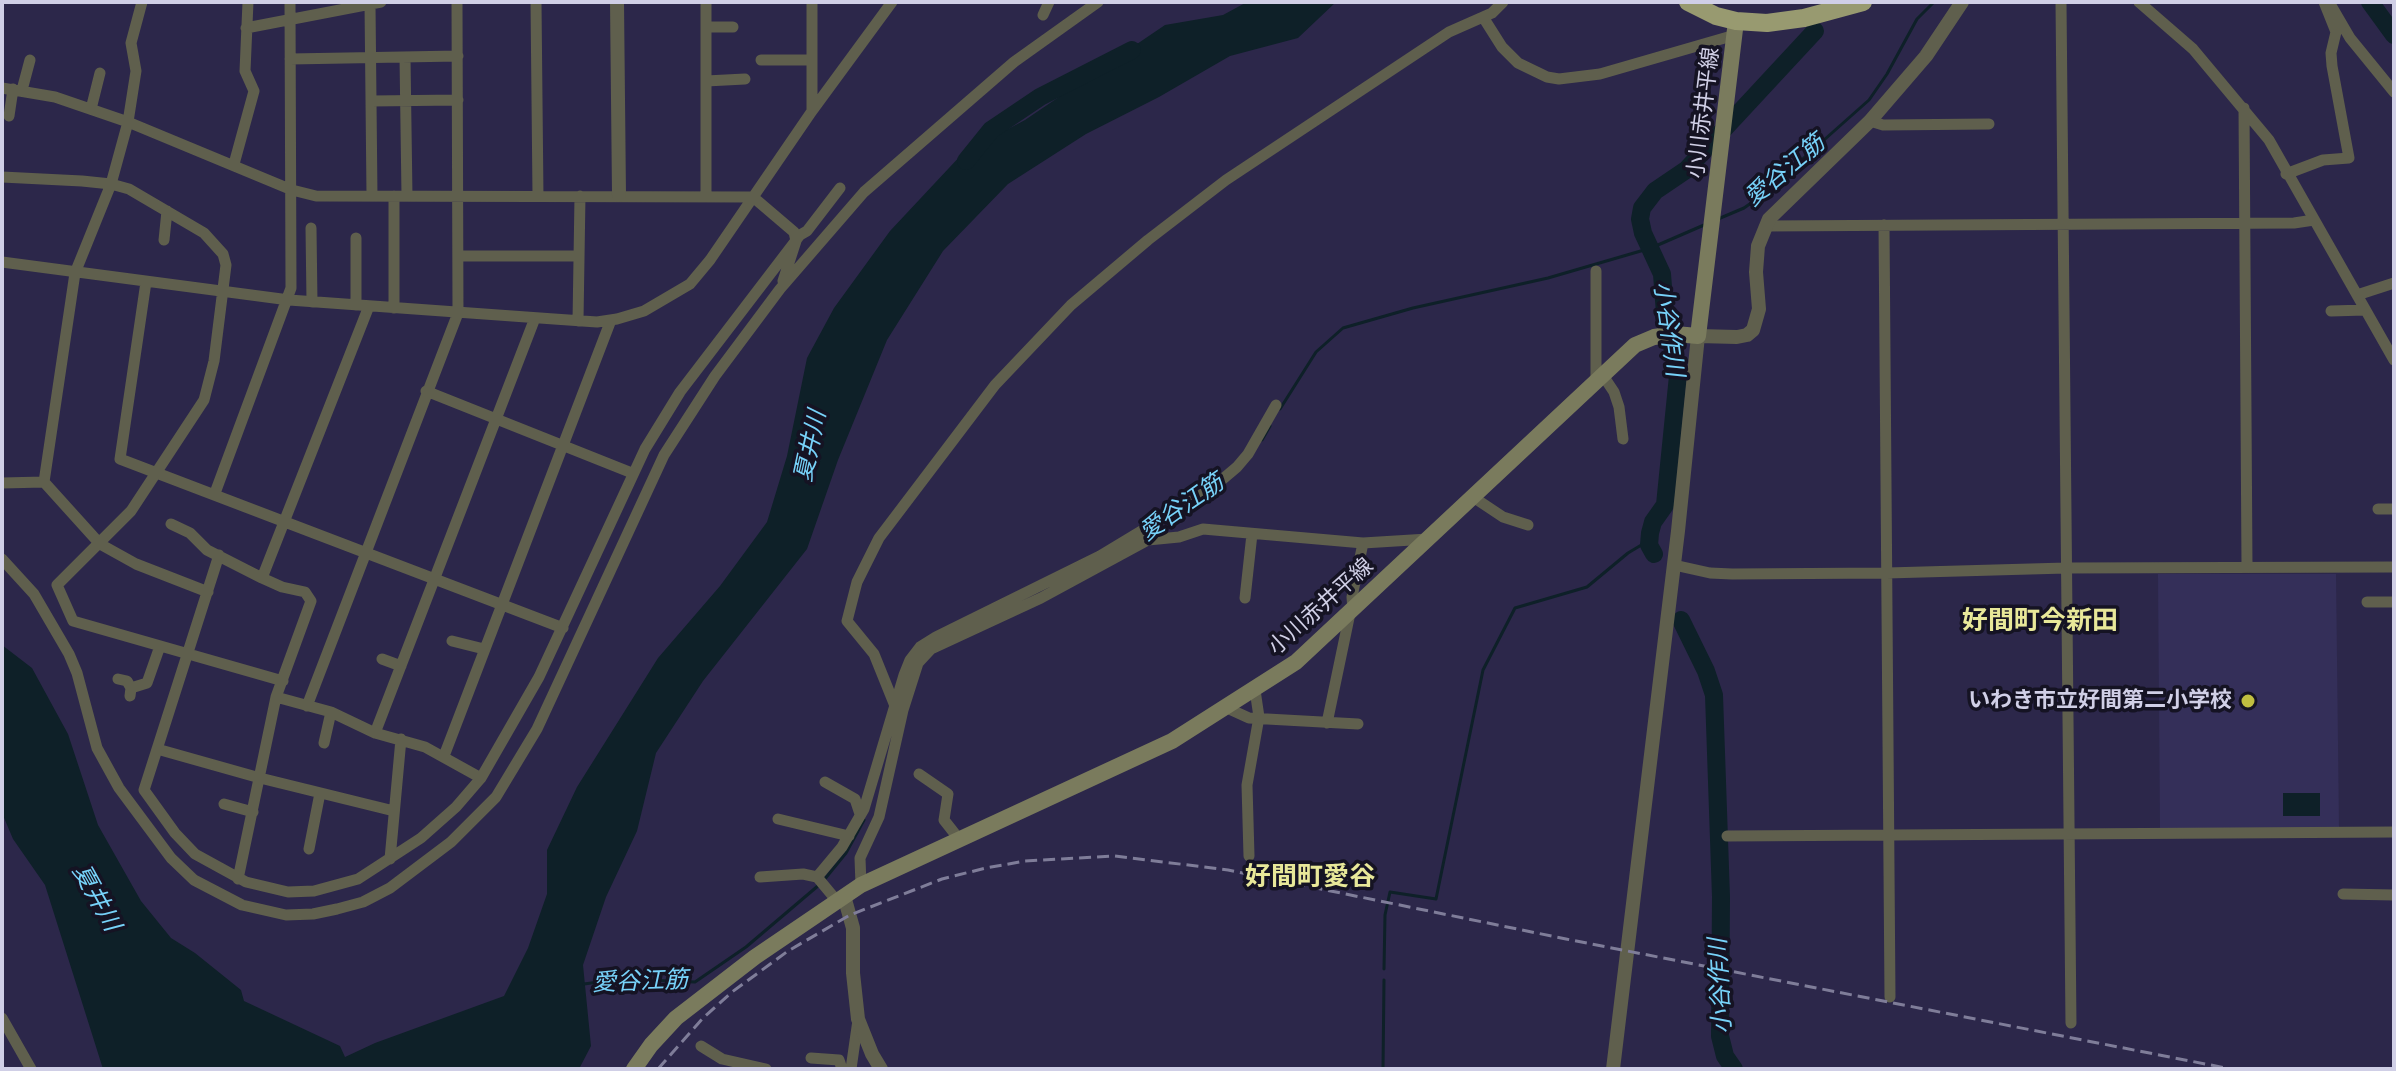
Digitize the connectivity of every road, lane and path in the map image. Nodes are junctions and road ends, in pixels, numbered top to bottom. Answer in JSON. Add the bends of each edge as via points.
{"nodes":[{"id":1,"x":142,"y":2,"type":"edge"},
{"id":2,"x":248,"y":2,"type":"edge"},
{"id":3,"x":290,"y":2,"type":"edge"},
{"id":4,"x":457,"y":2,"type":"edge"},
{"id":5,"x":536,"y":2,"type":"edge"},
{"id":6,"x":617,"y":2,"type":"edge"},
{"id":7,"x":706,"y":2,"type":"edge"},
{"id":8,"x":812,"y":2,"type":"edge"},
{"id":9,"x":892,"y":2,"type":"edge"},
{"id":10,"x":1049,"y":2,"type":"edge"},
{"id":11,"x":1098,"y":2,"type":"edge"},
{"id":12,"x":1503,"y":2,"type":"edge"},
{"id":13,"x":1688,"y":2,"type":"edge"},
{"id":14,"x":1863,"y":2,"type":"edge"},
{"id":15,"x":1962,"y":2,"type":"edge"},
{"id":16,"x":2061,"y":2,"type":"edge"},
{"id":17,"x":2139,"y":2,"type":"edge"},
{"id":18,"x":2327,"y":2,"type":"edge"},
{"id":19,"x":376,"y":3,"type":"edge"},
{"id":20,"x":1828,"y":8,"type":"edge"},
{"id":21,"x":1043,"y":15,"type":"dead end"},
{"id":22,"x":1483,"y":17,"type":"junction"},
{"id":23,"x":290,"y":19,"type":"junction"},
{"id":24,"x":706,"y":27,"type":"junction"},
{"id":25,"x":733,"y":27,"type":"dead end"},
{"id":26,"x":246,"y":28,"type":"junction"},
{"id":27,"x":1736,"y":28,"type":"junction"},
{"id":28,"x":458,"y":56,"type":"junction"},
{"id":29,"x":405,"y":57,"type":"junction"},
{"id":30,"x":290,"y":59,"type":"junction"},
{"id":31,"x":30,"y":60,"type":"dead end"},
{"id":32,"x":371,"y":60,"type":"junction"},
{"id":33,"x":761,"y":60,"type":"dead end"},
{"id":34,"x":812,"y":60,"type":"junction"},
{"id":35,"x":100,"y":73,"type":"dead end"},
{"id":36,"x":745,"y":79,"type":"dead end"},
{"id":37,"x":706,"y":81,"type":"junction"},
{"id":38,"x":12,"y":89,"type":"edge"},
{"id":39,"x":2394,"y":92,"type":"edge"},
{"id":40,"x":458,"y":100,"type":"junction"},
{"id":41,"x":371,"y":101,"type":"junction"},
{"id":42,"x":406,"y":101,"type":"junction"},
{"id":43,"x":2244,"y":108,"type":"junction"},
{"id":44,"x":91,"y":109,"type":"junction"},
{"id":45,"x":812,"y":111,"type":"junction"},
{"id":46,"x":9,"y":116,"type":"dead end"},
{"id":47,"x":1870,"y":121,"type":"junction"},
{"id":48,"x":128,"y":122,"type":"junction"},
{"id":49,"x":1989,"y":124,"type":"dead end"},
{"id":50,"x":234,"y":164,"type":"junction"},
{"id":51,"x":2286,"y":174,"type":"junction"},
{"id":52,"x":2,"y":177,"type":"edge"},
{"id":53,"x":111,"y":184,"type":"junction"},
{"id":54,"x":840,"y":188,"type":"dead end"},
{"id":55,"x":292,"y":190,"type":"junction"},
{"id":56,"x":619,"y":195,"type":"junction"},
{"id":57,"x":706,"y":195,"type":"junction"},
{"id":58,"x":372,"y":196,"type":"junction"},
{"id":59,"x":400,"y":196,"type":"junction"},
{"id":60,"x":458,"y":196,"type":"junction"},
{"id":61,"x":538,"y":196,"type":"junction"},
{"id":62,"x":580,"y":196,"type":"junction"},
{"id":63,"x":753,"y":197,"type":"junction"},
{"id":64,"x":167,"y":211,"type":"junction"},
{"id":65,"x":2314,"y":220,"type":"junction"},
{"id":66,"x":2245,"y":223,"type":"junction"},
{"id":67,"x":2063,"y":224,"type":"junction"},
{"id":68,"x":1884,"y":225,"type":"junction"},
{"id":69,"x":1765,"y":226,"type":"junction"},
{"id":70,"x":311,"y":228,"type":"dead end"},
{"id":71,"x":356,"y":238,"type":"dead end"},
{"id":72,"x":164,"y":240,"type":"dead end"},
{"id":73,"x":796,"y":241,"type":"junction"},
{"id":74,"x":458,"y":256,"type":"junction"},
{"id":75,"x":579,"y":256,"type":"junction"},
{"id":76,"x":2,"y":264,"type":"edge"},
{"id":77,"x":1596,"y":271,"type":"dead end"},
{"id":78,"x":75,"y":273,"type":"junction"},
{"id":79,"x":146,"y":282,"type":"junction"},
{"id":80,"x":2394,"y":283,"type":"edge"},
{"id":81,"x":783,"y":286,"type":"junction"},
{"id":82,"x":223,"y":293,"type":"junction"},
{"id":83,"x":2357,"y":295,"type":"junction"},
{"id":84,"x":289,"y":300,"type":"junction"},
{"id":85,"x":312,"y":302,"type":"junction"},
{"id":86,"x":356,"y":305,"type":"junction"},
{"id":87,"x":369,"y":306,"type":"junction"},
{"id":88,"x":394,"y":308,"type":"junction"},
{"id":89,"x":2365,"y":310,"type":"junction"},
{"id":90,"x":2331,"y":311,"type":"dead end"},
{"id":91,"x":458,"y":313,"type":"junction"},
{"id":92,"x":535,"y":318,"type":"junction"},
{"id":93,"x":611,"y":320,"type":"junction"},
{"id":94,"x":578,"y":321,"type":"junction"},
{"id":95,"x":1698,"y":336,"type":"junction"},
{"id":96,"x":2394,"y":360,"type":"edge"},
{"id":97,"x":1599,"y":377,"type":"junction"},
{"id":98,"x":426,"y":391,"type":"junction"},
{"id":99,"x":1276,"y":405,"type":"dead end"},
{"id":100,"x":497,"y":419,"type":"junction"},
{"id":101,"x":1623,"y":439,"type":"dead end"},
{"id":102,"x":562,"y":445,"type":"junction"},
{"id":103,"x":158,"y":472,"type":"junction"},
{"id":104,"x":632,"y":473,"type":"junction"},
{"id":105,"x":44,"y":482,"type":"junction"},
{"id":106,"x":2,"y":483,"type":"edge"},
{"id":107,"x":215,"y":493,"type":"junction"},
{"id":108,"x":1473,"y":497,"type":"junction"},
{"id":109,"x":2378,"y":509,"type":"dead end"},
{"id":110,"x":2394,"y":509,"type":"edge"},
{"id":111,"x":286,"y":520,"type":"junction"},
{"id":112,"x":171,"y":524,"type":"dead end"},
{"id":113,"x":1528,"y":525,"type":"dead end"},
{"id":114,"x":1252,"y":534,"type":"junction"},
{"id":115,"x":1429,"y":539,"type":"junction"},
{"id":116,"x":1363,"y":543,"type":"junction"},
{"id":117,"x":100,"y":544,"type":"junction"},
{"id":118,"x":366,"y":552,"type":"junction"},
{"id":119,"x":219,"y":555,"type":"junction"},
{"id":120,"x":2,"y":559,"type":"edge"},
{"id":121,"x":1674,"y":565,"type":"junction"},
{"id":122,"x":2247,"y":567,"type":"junction"},
{"id":123,"x":2394,"y":567,"type":"edge"},
{"id":124,"x":2066,"y":568,"type":"junction"},
{"id":125,"x":1887,"y":573,"type":"junction"},
{"id":126,"x":262,"y":578,"type":"junction"},
{"id":127,"x":435,"y":580,"type":"junction"},
{"id":128,"x":208,"y":592,"type":"junction"},
{"id":129,"x":1245,"y":598,"type":"dead end"},
{"id":130,"x":2367,"y":602,"type":"dead end"},
{"id":131,"x":2394,"y":602,"type":"edge"},
{"id":132,"x":501,"y":604,"type":"junction"},
{"id":133,"x":1352,"y":612,"type":"junction"},
{"id":134,"x":563,"y":628,"type":"junction"},
{"id":135,"x":452,"y":641,"type":"dead end"},
{"id":136,"x":160,"y":646,"type":"junction"},
{"id":137,"x":484,"y":649,"type":"junction"},
{"id":138,"x":187,"y":654,"type":"junction"},
{"id":139,"x":382,"y":659,"type":"dead end"},
{"id":140,"x":401,"y":666,"type":"junction"},
{"id":141,"x":118,"y":679,"type":"dead end"},
{"id":142,"x":283,"y":681,"type":"junction"},
{"id":143,"x":1255,"y":690,"type":"junction"},
{"id":144,"x":276,"y":697,"type":"junction"},
{"id":145,"x":307,"y":706,"type":"junction"},
{"id":146,"x":895,"y":706,"type":"junction"},
{"id":147,"x":1227,"y":708,"type":"junction"},
{"id":148,"x":331,"y":712,"type":"junction"},
{"id":149,"x":1259,"y":717,"type":"junction"},
{"id":150,"x":1327,"y":723,"type":"junction"},
{"id":151,"x":1358,"y":724,"type":"dead end"},
{"id":152,"x":375,"y":733,"type":"junction"},
{"id":153,"x":401,"y":739,"type":"junction"},
{"id":154,"x":324,"y":743,"type":"dead end"},
{"id":155,"x":157,"y":749,"type":"junction"},
{"id":156,"x":444,"y":756,"type":"junction"},
{"id":157,"x":919,"y":774,"type":"dead end"},
{"id":158,"x":260,"y":778,"type":"junction"},
{"id":159,"x":481,"y":778,"type":"junction"},
{"id":160,"x":825,"y":782,"type":"dead end"},
{"id":161,"x":320,"y":793,"type":"junction"},
{"id":162,"x":224,"y":804,"type":"dead end"},
{"id":163,"x":394,"y":811,"type":"junction"},
{"id":164,"x":253,"y":812,"type":"junction"},
{"id":165,"x":860,"y":814,"type":"junction"},
{"id":166,"x":778,"y":819,"type":"dead end"},
{"id":167,"x":2394,"y":832,"type":"edge"},
{"id":168,"x":849,"y":836,"type":"junction"},
{"id":169,"x":1727,"y":836,"type":"dead end"},
{"id":170,"x":1888,"y":836,"type":"junction"},
{"id":171,"x":2069,"y":836,"type":"junction"},
{"id":172,"x":959,"y":839,"type":"junction"},
{"id":173,"x":309,"y":849,"type":"dead end"},
{"id":174,"x":1249,"y":856,"type":"dead end"},
{"id":175,"x":390,"y":859,"type":"junction"},
{"id":176,"x":760,"y":877,"type":"dead end"},
{"id":177,"x":817,"y":877,"type":"junction"},
{"id":178,"x":238,"y":879,"type":"junction"},
{"id":179,"x":861,"y":885,"type":"junction"},
{"id":180,"x":2343,"y":894,"type":"dead end"},
{"id":181,"x":2394,"y":895,"type":"edge"},
{"id":182,"x":840,"y":898,"type":"junction"},
{"id":183,"x":1890,"y":997,"type":"dead end"},
{"id":184,"x":2,"y":1018,"type":"edge"},
{"id":185,"x":858,"y":1019,"type":"junction"},
{"id":186,"x":2071,"y":1023,"type":"dead end"},
{"id":187,"x":701,"y":1046,"type":"dead end"},
{"id":188,"x":811,"y":1058,"type":"dead end"},
{"id":189,"x":31,"y":1069,"type":"edge"},
{"id":190,"x":634,"y":1069,"type":"edge"},
{"id":191,"x":761,"y":1069,"type":"edge"},
{"id":192,"x":842,"y":1069,"type":"edge"},
{"id":193,"x":851,"y":1069,"type":"edge"},
{"id":194,"x":881,"y":1069,"type":"edge"},
{"id":195,"x":1613,"y":1069,"type":"edge"}],
"edges":[{"from":1,"to":48,"type":"street","via":[[131,43],[136,71]]},
{"from":2,"to":26,"type":"street"},
{"from":3,"to":23,"type":"street"},
{"from":4,"to":28,"type":"street"},
{"from":5,"to":61,"type":"street"},
{"from":6,"to":56,"type":"street"},
{"from":7,"to":24,"type":"street"},
{"from":8,"to":34,"type":"street"},
{"from":9,"to":45,"type":"street"},
{"from":10,"to":21,"type":"street"},
{"from":11,"to":81,"type":"street","via":[[1014,62],[864,192]]},
{"from":12,"to":22,"type":"street"},
{"from":13,"to":27,"type":"highway"},
{"from":14,"to":20,"type":"highway"},
{"from":15,"to":47,"type":"street","via":[[1926,56]]},
{"from":16,"to":67,"type":"street"},
{"from":17,"to":43,"type":"street","via":[[2193,49]]},
{"from":18,"to":39,"type":"street"},
{"from":18,"to":51,"type":"street","via":[[2336,32],[2332,66],[2349,158],[2323,160]]},
{"from":19,"to":23,"type":"street"},
{"from":19,"to":32,"type":"street"},
{"from":20,"to":27,"type":"highway"},
{"from":22,"to":27,"type":"street","via":[[1518,63],[1559,79],[1600,74]]},
{"from":22,"to":146,"type":"street","via":[[1449,32],[1203,197],[1071,305],[995,385],[879,538],[857,582],[848,623],[874,654]]},
{"from":23,"to":26,"type":"street"},
{"from":23,"to":30,"type":"street"},
{"from":24,"to":25,"type":"street"},
{"from":24,"to":37,"type":"street"},
{"from":26,"to":50,"type":"street","via":[[245,71],[254,91]]},
{"from":27,"to":95,"type":"main road","name":"小川赤井平線"},
{"from":28,"to":29,"type":"street"},
{"from":28,"to":40,"type":"street"},
{"from":29,"to":32,"type":"street"},
{"from":29,"to":42,"type":"street"},
{"from":30,"to":32,"type":"street"},
{"from":30,"to":55,"type":"street"},
{"from":31,"to":38,"type":"street"},
{"from":32,"to":41,"type":"street"},
{"from":33,"to":34,"type":"street"},
{"from":34,"to":45,"type":"street"},
{"from":35,"to":44,"type":"street"},
{"from":36,"to":37,"type":"street"},
{"from":37,"to":57,"type":"street"},
{"from":38,"to":44,"type":"street"},
{"from":38,"to":46,"type":"street"},
{"from":40,"to":42,"type":"street"},
{"from":40,"to":60,"type":"street"},
{"from":41,"to":42,"type":"street"},
{"from":41,"to":58,"type":"street"},
{"from":42,"to":59,"type":"street"},
{"from":43,"to":51,"type":"street"},
{"from":43,"to":66,"type":"street"},
{"from":44,"to":48,"type":"street"},
{"from":45,"to":63,"type":"street"},
{"from":47,"to":49,"type":"street"},
{"from":47,"to":69,"type":"street"},
{"from":48,"to":50,"type":"street"},
{"from":48,"to":53,"type":"street"},
{"from":50,"to":55,"type":"street"},
{"from":51,"to":65,"type":"street"},
{"from":52,"to":53,"type":"street"},
{"from":53,"to":64,"type":"street"},
{"from":53,"to":78,"type":"street"},
{"from":54,"to":73,"type":"street"},
{"from":55,"to":58,"type":"street","via":[[316,196]]},
{"from":55,"to":84,"type":"street"},
{"from":56,"to":57,"type":"street"},
{"from":56,"to":62,"type":"street"},
{"from":57,"to":63,"type":"street"},
{"from":58,"to":59,"type":"street"},
{"from":59,"to":60,"type":"street"},
{"from":59,"to":88,"type":"street"},
{"from":60,"to":61,"type":"street"},
{"from":60,"to":74,"type":"street"},
{"from":61,"to":62,"type":"street"},
{"from":62,"to":75,"type":"street"},
{"from":63,"to":73,"type":"street","via":[[791,227]]},
{"from":63,"to":93,"type":"street","via":[[690,284],[644,311]]},
{"from":64,"to":72,"type":"street"},
{"from":64,"to":82,"type":"street","via":[[204,233],[223,254]]},
{"from":65,"to":66,"type":"street"},
{"from":65,"to":83,"type":"street"},
{"from":66,"to":67,"type":"street"},
{"from":66,"to":122,"type":"street"},
{"from":67,"to":68,"type":"street"},
{"from":67,"to":124,"type":"street"},
{"from":68,"to":69,"type":"street"},
{"from":68,"to":125,"type":"street"},
{"from":69,"to":95,"type":"street","via":[[1756,261],[1759,309],[1753,330],[1737,337]]},
{"from":70,"to":85,"type":"street"},
{"from":71,"to":86,"type":"street"},
{"from":73,"to":81,"type":"street"},
{"from":73,"to":104,"type":"street","via":[[680,392]]},
{"from":74,"to":75,"type":"street"},
{"from":74,"to":91,"type":"street"},
{"from":75,"to":94,"type":"street"},
{"from":76,"to":78,"type":"street"},
{"from":77,"to":97,"type":"street"},
{"from":78,"to":79,"type":"street"},
{"from":78,"to":105,"type":"street"},
{"from":79,"to":82,"type":"street"},
{"from":79,"to":103,"type":"street","via":[[120,459]]},
{"from":80,"to":83,"type":"street"},
{"from":81,"to":120,"type":"street","via":[[664,455],[537,729],[496,797],[451,842],[363,902],[286,915],[242,905],[194,880],[119,788],[100,754],[77,673],[55,627]]},
{"from":82,"to":84,"type":"street"},
{"from":82,"to":103,"type":"street","via":[[204,400]]},
{"from":83,"to":89,"type":"street"},
{"from":84,"to":85,"type":"street"},
{"from":84,"to":107,"type":"street"},
{"from":85,"to":86,"type":"street"},
{"from":86,"to":87,"type":"street"},
{"from":87,"to":88,"type":"street"},
{"from":87,"to":111,"type":"street"},
{"from":88,"to":91,"type":"street"},
{"from":89,"to":90,"type":"street"},
{"from":89,"to":96,"type":"street"},
{"from":91,"to":92,"type":"street"},
{"from":91,"to":98,"type":"street"},
{"from":92,"to":94,"type":"street"},
{"from":92,"to":100,"type":"street"},
{"from":93,"to":94,"type":"street"},
{"from":93,"to":102,"type":"street"},
{"from":95,"to":97,"type":"main road","name":"小川赤井平線","via":[[1669,335],[1635,345]]},
{"from":95,"to":121,"type":"street"},
{"from":97,"to":101,"type":"street","via":[[1614,392]]},
{"from":97,"to":108,"type":"main road","name":"小川赤井平線"},
{"from":98,"to":100,"type":"street"},
{"from":98,"to":118,"type":"street"},
{"from":99,"to":146,"type":"street","via":[[1248,454],[1211,489],[1100,556],[920,647],[910,660]]},
{"from":100,"to":102,"type":"street"},
{"from":100,"to":127,"type":"street"},
{"from":102,"to":104,"type":"street"},
{"from":102,"to":132,"type":"street"},
{"from":103,"to":107,"type":"street"},
{"from":103,"to":117,"type":"street"},
{"from":104,"to":134,"type":"street"},
{"from":105,"to":106,"type":"street"},
{"from":105,"to":117,"type":"street"},
{"from":107,"to":111,"type":"street"},
{"from":108,"to":113,"type":"street","via":[[1503,517]]},
{"from":108,"to":115,"type":"main road","name":"小川赤井平線"},
{"from":109,"to":110,"type":"street"},
{"from":111,"to":118,"type":"street"},
{"from":111,"to":126,"type":"street"},
{"from":112,"to":119,"type":"street"},
{"from":114,"to":116,"type":"street"},
{"from":114,"to":129,"type":"street"},
{"from":114,"to":179,"type":"street","via":[[1203,529],[1142,542],[927,653],[918,663],[903,710],[879,817],[861,852]]},
{"from":115,"to":116,"type":"street"},
{"from":115,"to":133,"type":"main road","name":"小川赤井平線"},
{"from":116,"to":133,"type":"street"},
{"from":117,"to":128,"type":"street"},
{"from":117,"to":136,"type":"street","via":[[57,585],[73,621]]},
{"from":118,"to":127,"type":"street"},
{"from":118,"to":145,"type":"street"},
{"from":119,"to":126,"type":"street"},
{"from":119,"to":128,"type":"street"},
{"from":121,"to":125,"type":"street","via":[[1715,574]]},
{"from":121,"to":195,"type":"street"},
{"from":122,"to":123,"type":"street"},
{"from":122,"to":124,"type":"street"},
{"from":124,"to":125,"type":"street"},
{"from":124,"to":171,"type":"street"},
{"from":125,"to":170,"type":"street"},
{"from":126,"to":142,"type":"street","via":[[305,592],[311,601]]},
{"from":127,"to":132,"type":"street"},
{"from":127,"to":140,"type":"street"},
{"from":128,"to":138,"type":"street"},
{"from":130,"to":131,"type":"street"},
{"from":132,"to":134,"type":"street"},
{"from":132,"to":137,"type":"street"},
{"from":133,"to":143,"type":"main road","name":"小川赤井平線"},
{"from":133,"to":150,"type":"street"},
{"from":134,"to":159,"type":"street"},
{"from":135,"to":137,"type":"street"},
{"from":136,"to":138,"type":"street"},
{"from":136,"to":141,"type":"street","via":[[147,683],[131,692],[127,681]]},
{"from":137,"to":156,"type":"street"},
{"from":138,"to":142,"type":"street"},
{"from":138,"to":155,"type":"street"},
{"from":139,"to":140,"type":"street"},
{"from":140,"to":152,"type":"street"},
{"from":142,"to":144,"type":"street"},
{"from":143,"to":147,"type":"main road","name":"小川赤井平線"},
{"from":143,"to":149,"type":"street"},
{"from":144,"to":145,"type":"street"},
{"from":144,"to":158,"type":"street"},
{"from":145,"to":148,"type":"street"},
{"from":146,"to":165,"type":"street"},
{"from":147,"to":149,"type":"street"},
{"from":147,"to":172,"type":"main road","name":"小川赤井平線","via":[[1172,741]]},
{"from":148,"to":152,"type":"street"},
{"from":148,"to":154,"type":"street"},
{"from":149,"to":150,"type":"street"},
{"from":149,"to":174,"type":"street","via":[[1247,785]]},
{"from":150,"to":151,"type":"street"},
{"from":152,"to":153,"type":"street"},
{"from":153,"to":156,"type":"street"},
{"from":153,"to":163,"type":"street"},
{"from":155,"to":158,"type":"street"},
{"from":155,"to":178,"type":"street","via":[[144,790],[195,854]]},
{"from":156,"to":159,"type":"street"},
{"from":157,"to":172,"type":"street","via":[[948,794],[944,820]]},
{"from":158,"to":161,"type":"street"},
{"from":158,"to":164,"type":"street"},
{"from":159,"to":175,"type":"street","via":[[438,823]]},
{"from":160,"to":165,"type":"street","via":[[855,799]]},
{"from":161,"to":163,"type":"street"},
{"from":161,"to":173,"type":"street"},
{"from":162,"to":164,"type":"street"},
{"from":163,"to":175,"type":"street"},
{"from":164,"to":178,"type":"street"},
{"from":165,"to":168,"type":"street"},
{"from":166,"to":168,"type":"street"},
{"from":167,"to":171,"type":"street"},
{"from":168,"to":177,"type":"street"},
{"from":169,"to":170,"type":"street"},
{"from":170,"to":171,"type":"street"},
{"from":170,"to":183,"type":"street"},
{"from":171,"to":186,"type":"street"},
{"from":172,"to":179,"type":"main road","name":"小川赤井平線"},
{"from":175,"to":178,"type":"street","via":[[358,879],[314,891],[288,892]]},
{"from":176,"to":177,"type":"street"},
{"from":177,"to":182,"type":"street"},
{"from":179,"to":182,"type":"main road","name":"小川赤井平線"},
{"from":180,"to":181,"type":"street"},
{"from":182,"to":185,"type":"street","via":[[853,928]]},
{"from":182,"to":190,"type":"main road","name":"小川赤井平線","via":[[676,1018]]},
{"from":184,"to":189,"type":"street"},
{"from":185,"to":193,"type":"street"},
{"from":185,"to":194,"type":"street"},
{"from":187,"to":191,"type":"street","via":[[722,1059]]},
{"from":188,"to":192,"type":"street","via":[[839,1060]]}]}
